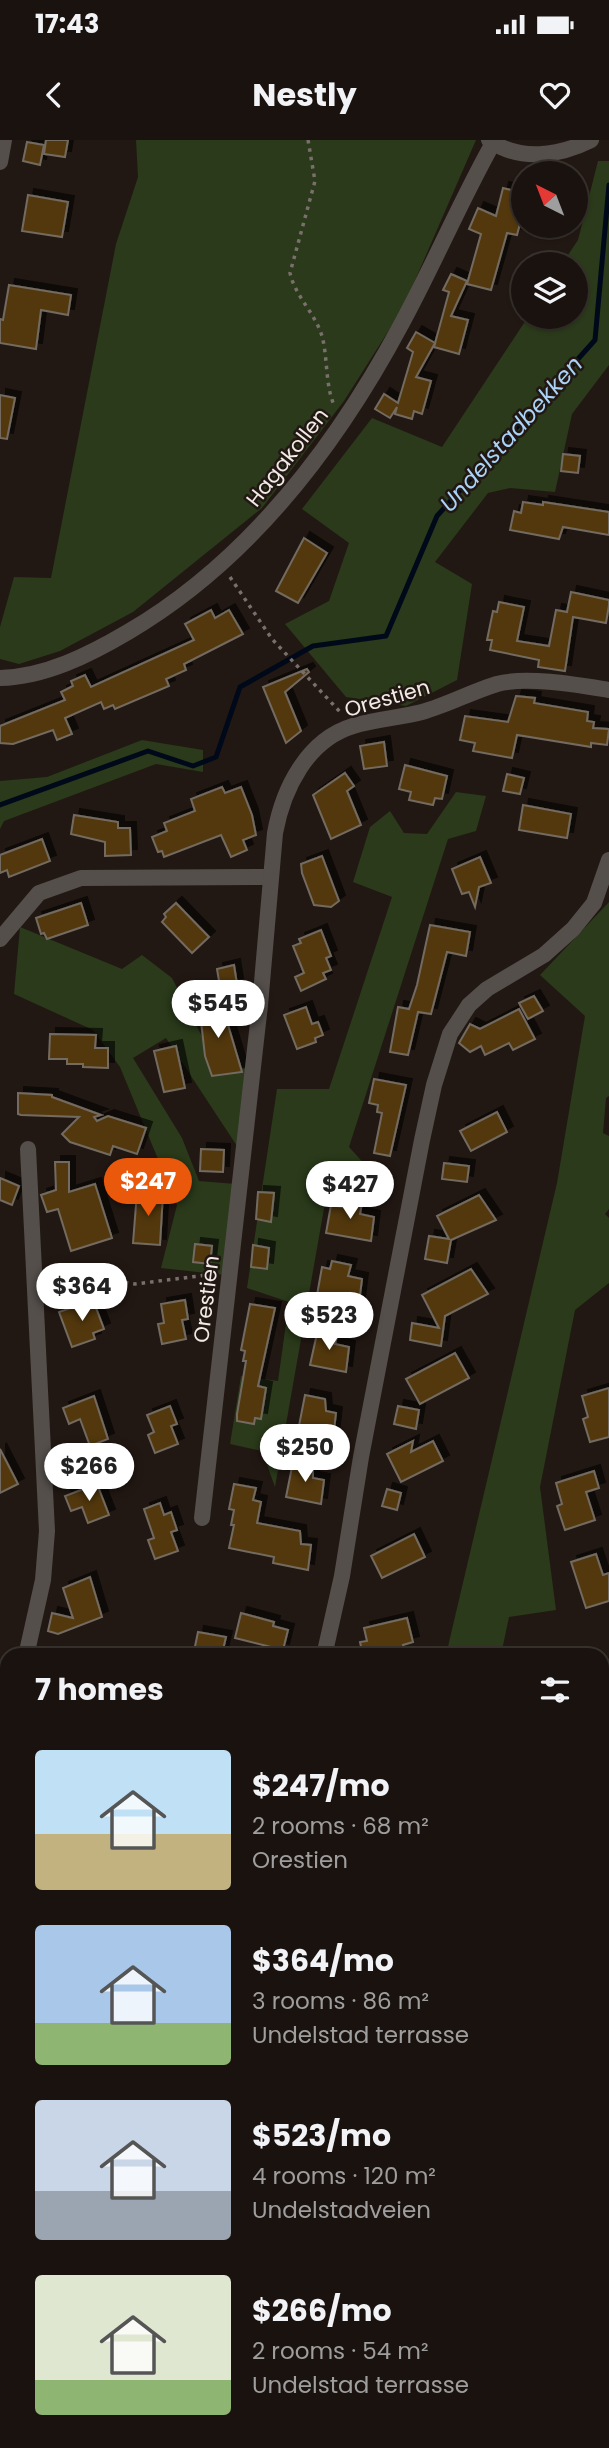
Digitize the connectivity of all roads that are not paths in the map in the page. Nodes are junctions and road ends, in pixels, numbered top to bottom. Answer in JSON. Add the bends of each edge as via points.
{"nodes":[{"id":1,"x":4,"y":140,"type":"edge"},
{"id":2,"x":590,"y":140,"type":"edge"},
{"id":3,"x":491,"y":142,"type":"edge"},
{"id":4,"x":0,"y":162,"type":"edge"},
{"id":5,"x":0,"y":678,"type":"edge"},
{"id":6,"x":609,"y":690,"type":"edge"},
{"id":7,"x":609,"y":860,"type":"edge"},
{"id":8,"x":270,"y":877,"type":"junction"},
{"id":9,"x":0,"y":939,"type":"edge"},
{"id":10,"x":28,"y":1149,"type":"dead end"},
{"id":11,"x":202,"y":1518,"type":"dead end"},
{"id":12,"x":28,"y":1648,"type":"edge"},
{"id":13,"x":326,"y":1648,"type":"edge"}],
"edges":[{"from":1,"to":4,"type":"street"},
{"from":2,"to":3,"type":"street","via":[[548,155],[520,153]]},
{"from":3,"to":5,"type":"street","name":"Hagakollen","via":[[401,326],[343,421],[292,491],[220,564],[157,615],[110,642],[29,677]]},
{"from":6,"to":8,"type":"street","name":"Orestien","via":[[541,682],[500,683],[424,712],[352,726],[322,743],[289,787],[280,808]]},
{"from":7,"to":13,"type":"street","via":[[594,904],[573,929],[544,955],[468,1005],[450,1034],[422,1140]]},
{"from":8,"to":9,"type":"street","via":[[81,878],[39,893]]},
{"from":8,"to":11,"type":"street","name":"Orestien"},
{"from":10,"to":12,"type":"street","via":[[47,1531],[44,1580]]}]}
